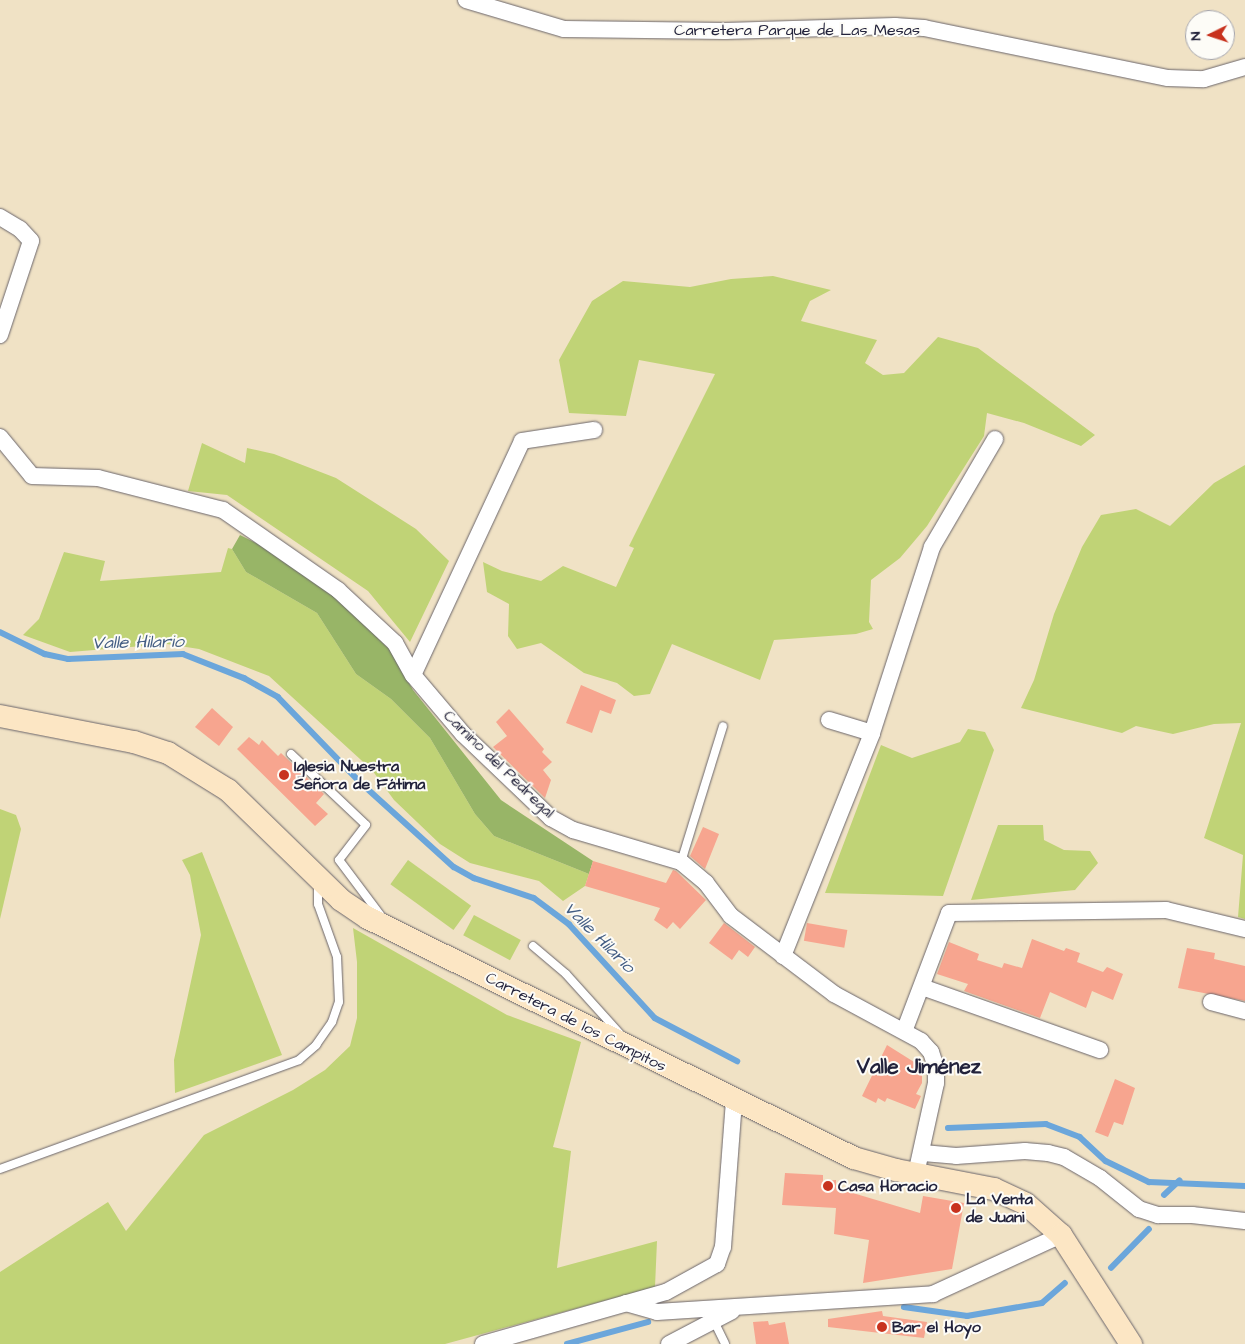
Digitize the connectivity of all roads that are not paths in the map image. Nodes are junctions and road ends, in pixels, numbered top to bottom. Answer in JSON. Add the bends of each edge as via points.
{"nodes":[{"id":1,"x":466,"y":0,"type":"edge"},
{"id":2,"x":1245,"y":67,"type":"edge"},
{"id":3,"x":0,"y":217,"type":"edge"},
{"id":4,"x":0,"y":335,"type":"edge"},
{"id":5,"x":594,"y":430,"type":"dead end"},
{"id":6,"x":0,"y":437,"type":"edge"},
{"id":7,"x":996,"y":439,"type":"dead end"},
{"id":8,"x":413,"y":675,"type":"junction"},
{"id":9,"x":0,"y":716,"type":"edge"},
{"id":10,"x":829,"y":720,"type":"dead end"},
{"id":11,"x":723,"y":726,"type":"dead end"},
{"id":12,"x":872,"y":733,"type":"junction"},
{"id":13,"x":291,"y":754,"type":"dead end"},
{"id":14,"x":681,"y":862,"type":"junction"},
{"id":15,"x":318,"y":876,"type":"junction"},
{"id":16,"x":1245,"y":929,"type":"edge"},
{"id":17,"x":392,"y":930,"type":"junction"},
{"id":18,"x":532,"y":946,"type":"dead end"},
{"id":19,"x":783,"y":956,"type":"junction"},
{"id":20,"x":922,"y":987,"type":"junction"},
{"id":21,"x":1211,"y":1002,"type":"dead end"},
{"id":22,"x":1245,"y":1011,"type":"edge"},
{"id":23,"x":904,"y":1029,"type":"junction"},
{"id":24,"x":1100,"y":1050,"type":"dead end"},
{"id":25,"x":637,"y":1052,"type":"junction"},
{"id":26,"x":734,"y":1101,"type":"junction"},
{"id":27,"x":923,"y":1153,"type":"junction"},
{"id":28,"x":0,"y":1169,"type":"edge"},
{"id":29,"x":916,"y":1174,"type":"junction"},
{"id":30,"x":1245,"y":1221,"type":"edge"},
{"id":31,"x":1061,"y":1235,"type":"junction"},
{"id":32,"x":626,"y":1303,"type":"junction"},
{"id":33,"x":737,"y":1308,"type":"junction"},
{"id":34,"x":714,"y":1321,"type":"junction"},
{"id":35,"x":483,"y":1344,"type":"edge"},
{"id":36,"x":670,"y":1344,"type":"edge"},
{"id":37,"x":725,"y":1344,"type":"edge"},
{"id":38,"x":1131,"y":1344,"type":"edge"}],
"edges":[{"from":1,"to":2,"type":"street","name":"Carretera Parque de Las Mesas","via":[[564,29],[725,31],[895,26],[924,28],[1168,78],[1204,79]]},
{"from":3,"to":4,"type":"street","via":[[20,229],[31,241]]},
{"from":5,"to":8,"type":"street","via":[[522,441]]},
{"from":6,"to":8,"type":"street","name":"Camino del Pedregal","via":[[32,476],[98,478],[223,510],[338,590],[395,643]]},
{"from":7,"to":12,"type":"street","via":[[932,547]]},
{"from":8,"to":14,"type":"street","name":"Camino del Pedregal","via":[[463,734],[551,818],[573,830]]},
{"from":9,"to":15,"type":"main road","name":"Carretera de los Campitos","via":[[134,742],[168,753],[228,790]]},
{"from":10,"to":12,"type":"street"},
{"from":11,"to":14,"type":"lane"},
{"from":12,"to":19,"type":"street"},
{"from":13,"to":17,"type":"lane","via":[[366,825],[339,860]]},
{"from":14,"to":19,"type":"street","name":"Camino del Pedregal","via":[[706,883],[731,916]]},
{"from":15,"to":17,"type":"main road","name":"Carretera de los Campitos","via":[[340,900]]},
{"from":15,"to":28,"type":"lane","via":[[318,904],[337,957],[340,980],[339,1002],[332,1022],[316,1045],[299,1060]]},
{"from":16,"to":20,"type":"street","via":[[1166,910],[949,913]]},
{"from":17,"to":25,"type":"main road","name":"Carretera de los Campitos"},
{"from":18,"to":25,"type":"lane","via":[[596,1005]]},
{"from":19,"to":23,"type":"street","name":"Camino del Pedregal","via":[[834,994]]},
{"from":20,"to":23,"type":"street"},
{"from":20,"to":24,"type":"street"},
{"from":21,"to":22,"type":"street"},
{"from":23,"to":27,"type":"street","name":"Camino del Pedregal","via":[[922,1041],[936,1067]]},
{"from":25,"to":26,"type":"main road","name":"Carretera de los Campitos"},
{"from":26,"to":29,"type":"main road","name":"Carretera de los Campitos","via":[[854,1158]]},
{"from":26,"to":32,"type":"street","via":[[721,1256],[717,1264],[666,1292]]},
{"from":27,"to":29,"type":"street","name":"Camino del Pedregal"},
{"from":27,"to":30,"type":"street","via":[[956,1156],[1025,1151],[1048,1153],[1064,1157],[1100,1178],[1139,1209],[1158,1215]]},
{"from":29,"to":31,"type":"main road","name":"Carretera de los Campitos","via":[[994,1189],[1026,1204]]},
{"from":31,"to":33,"type":"street","via":[[933,1294]]},
{"from":31,"to":38,"type":"main road","name":"Carretera de los Campitos"},
{"from":32,"to":33,"type":"street","via":[[657,1312]]},
{"from":32,"to":35,"type":"street"},
{"from":33,"to":34,"type":"street"},
{"from":34,"to":36,"type":"street"},
{"from":34,"to":37,"type":"lane"}]}
